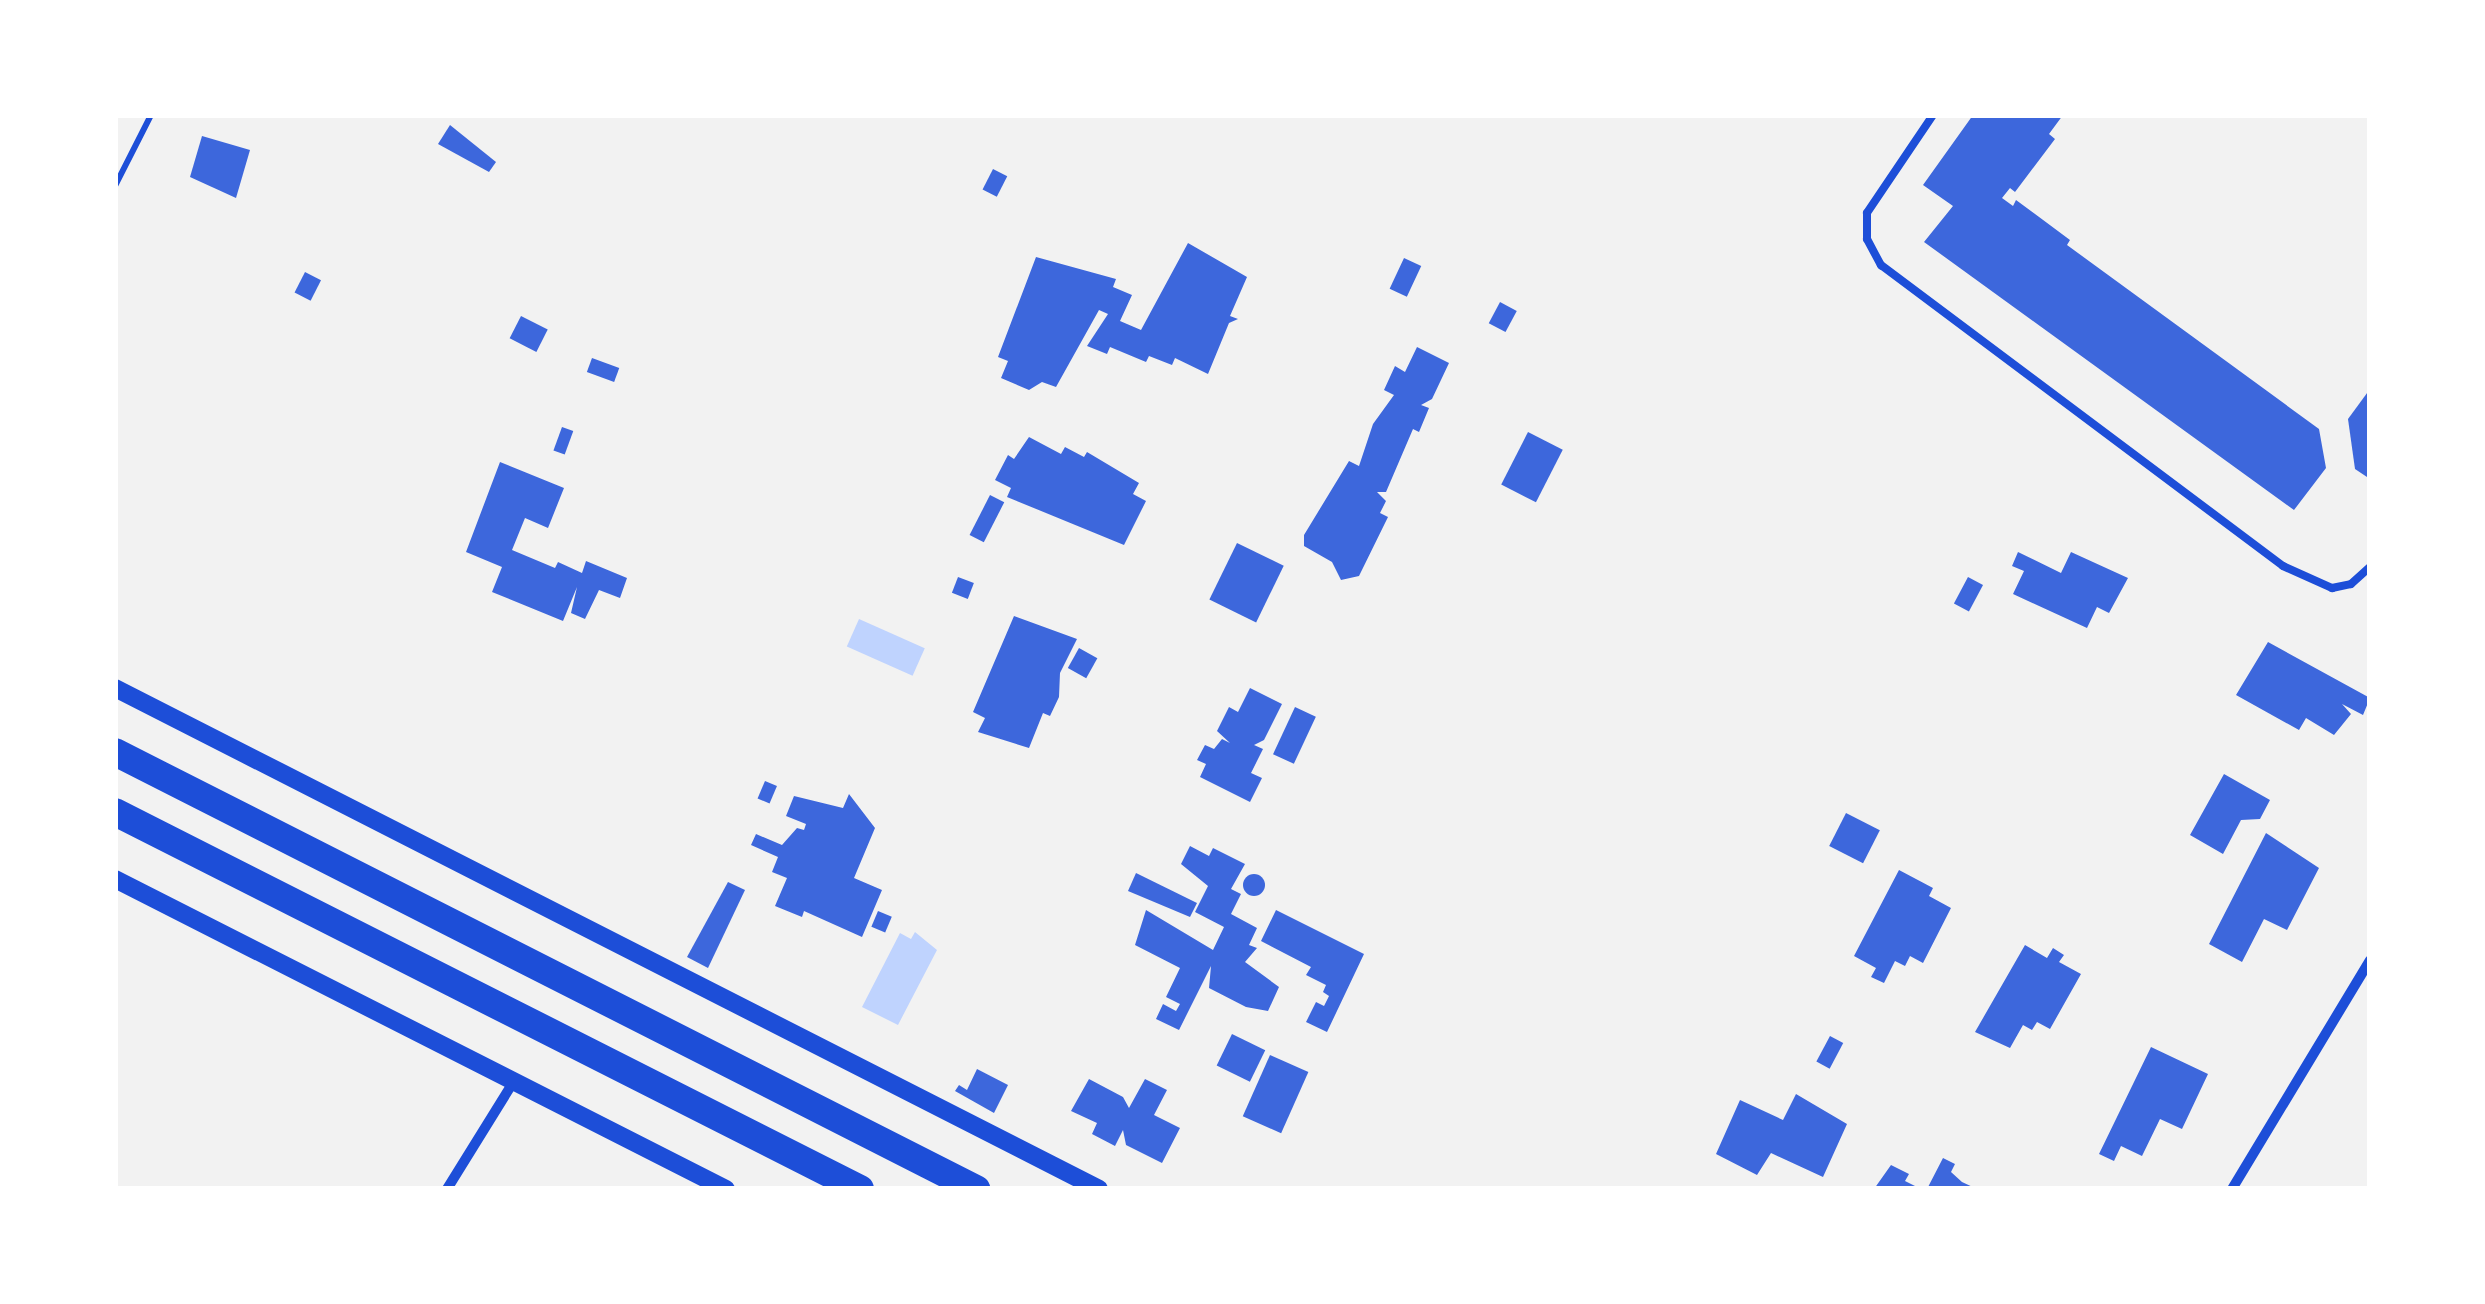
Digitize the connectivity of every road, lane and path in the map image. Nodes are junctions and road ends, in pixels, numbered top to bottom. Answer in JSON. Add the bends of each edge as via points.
{"nodes":[{"id":1,"x":151,"y":115,"type":"edge"},
{"id":2,"x":1933,"y":115,"type":"edge"},
{"id":3,"x":115,"y":186,"type":"edge"},
{"id":4,"x":2370,"y":567,"type":"edge"},
{"id":5,"x":115,"y":688,"type":"edge"},
{"id":6,"x":115,"y":752,"type":"edge"},
{"id":7,"x":115,"y":812,"type":"edge"},
{"id":8,"x":115,"y":880,"type":"edge"},
{"id":9,"x":2370,"y":960,"type":"edge"},
{"id":10,"x":514,"y":1081,"type":"junction"},
{"id":11,"x":448,"y":1189,"type":"edge"},
{"id":12,"x":726,"y":1189,"type":"edge"},
{"id":13,"x":860,"y":1189,"type":"edge"},
{"id":14,"x":976,"y":1189,"type":"edge"},
{"id":15,"x":1099,"y":1189,"type":"edge"},
{"id":16,"x":2232,"y":1189,"type":"edge"}],
"edges":[{"from":1,"to":3,"type":"path"},
{"from":2,"to":4,"type":"lane","via":[[1867,213],[1867,239],[1881,265],[2284,566],[2332,588],[2351,584]]},
{"from":5,"to":15,"type":"street"},
{"from":6,"to":14,"type":"highway"},
{"from":7,"to":13,"type":"highway"},
{"from":8,"to":10,"type":"street"},
{"from":9,"to":16,"type":"street"},
{"from":10,"to":11,"type":"street"},
{"from":10,"to":12,"type":"street"}]}
